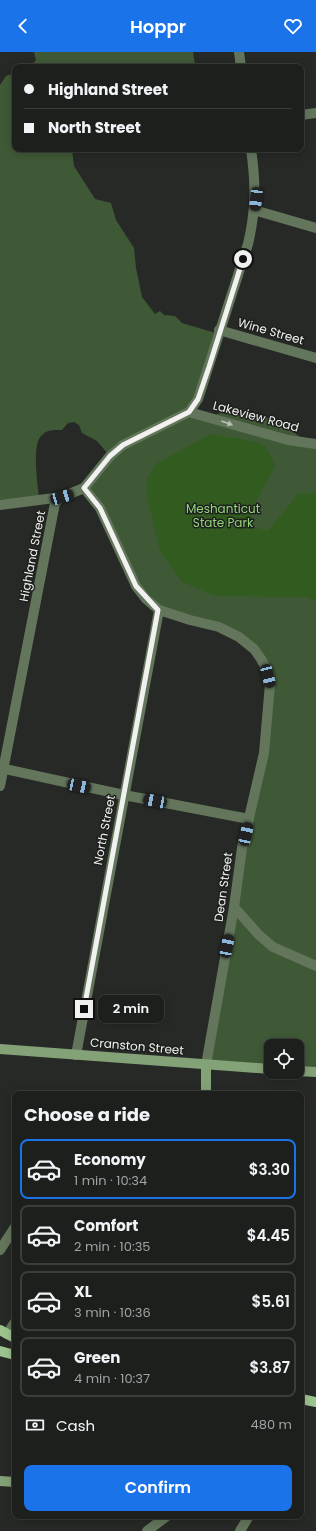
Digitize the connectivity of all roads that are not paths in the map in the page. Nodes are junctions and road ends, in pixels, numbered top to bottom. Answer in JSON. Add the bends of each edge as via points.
{"nodes":[{"id":1,"x":239,"y":52,"type":"edge"},
{"id":2,"x":241,"y":64,"type":"edge"},
{"id":3,"x":316,"y":113,"type":"edge"},
{"id":4,"x":304,"y":115,"type":"edge"},
{"id":5,"x":251,"y":152,"type":"edge"},
{"id":6,"x":254,"y":210,"type":"junction"},
{"id":7,"x":316,"y":228,"type":"edge"},
{"id":8,"x":219,"y":330,"type":"junction"},
{"id":9,"x":316,"y":358,"type":"edge"},
{"id":10,"x":189,"y":412,"type":"junction"},
{"id":11,"x":316,"y":444,"type":"edge"},
{"id":12,"x":84,"y":488,"type":"junction"},
{"id":13,"x":62,"y":497,"type":"junction"},
{"id":14,"x":0,"y":505,"type":"edge"},
{"id":15,"x":158,"y":610,"type":"junction"},
{"id":16,"x":2,"y":769,"type":"edge"},
{"id":17,"x":0,"y":786,"type":"edge"},
{"id":18,"x":124,"y":796,"type":"junction"},
{"id":19,"x":249,"y":819,"type":"junction"},
{"id":20,"x":234,"y":907,"type":"junction"},
{"id":21,"x":316,"y":966,"type":"edge"},
{"id":22,"x":0,"y":1049,"type":"edge"},
{"id":23,"x":76,"y":1054,"type":"junction"},
{"id":24,"x":206,"y":1065,"type":"junction"},
{"id":25,"x":264,"y":1069,"type":"edge"},
{"id":26,"x":304,"y":1071,"type":"edge"},
{"id":27,"x":316,"y":1072,"type":"edge"},
{"id":28,"x":206,"y":1091,"type":"edge"},
{"id":29,"x":12,"y":1232,"type":"edge"},
{"id":30,"x":0,"y":1250,"type":"edge"},
{"id":31,"x":0,"y":1351,"type":"edge"},
{"id":32,"x":12,"y":1354,"type":"edge"},
{"id":33,"x":316,"y":1396,"type":"edge"},
{"id":34,"x":304,"y":1398,"type":"edge"},
{"id":35,"x":304,"y":1399,"type":"edge"},
{"id":36,"x":316,"y":1402,"type":"edge"},
{"id":37,"x":0,"y":1481,"type":"edge"},
{"id":38,"x":12,"y":1482,"type":"edge"},
{"id":39,"x":163,"y":1519,"type":"edge"},
{"id":40,"x":247,"y":1519,"type":"edge"},
{"id":41,"x":147,"y":1531,"type":"edge"},
{"id":42,"x":240,"y":1531,"type":"edge"}],
"edges":[{"from":1,"to":2,"type":"street"},
{"from":3,"to":4,"type":"street"},
{"from":5,"to":6,"type":"street","via":[[255,183]]},
{"from":6,"to":7,"type":"street"},
{"from":6,"to":8,"type":"street","via":[[248,244]]},
{"from":8,"to":9,"type":"street","name":"Wine Street"},
{"from":8,"to":10,"type":"street","via":[[198,399]]},
{"from":10,"to":11,"type":"street","name":"Lakeview Road","one_way":true,"via":[[288,440]]},
{"from":10,"to":12,"type":"street","via":[[123,445],[110,456]]},
{"from":12,"to":13,"type":"street"},
{"from":12,"to":15,"type":"street","via":[[100,508],[136,586]]},
{"from":13,"to":14,"type":"street"},
{"from":13,"to":16,"type":"street","name":"Highland Street","via":[[55,503]]},
{"from":15,"to":18,"type":"street","name":"North Street"},
{"from":15,"to":19,"type":"street","name":"Dean Street","via":[[219,627],[248,644],[263,662],[270,693],[264,753]]},
{"from":16,"to":17,"type":"street","name":"Highland Street"},
{"from":16,"to":18,"type":"street"},
{"from":18,"to":19,"type":"street"},
{"from":18,"to":23,"type":"street","name":"North Street"},
{"from":19,"to":20,"type":"street","name":"Dean Street","via":[[242,848]]},
{"from":20,"to":21,"type":"street","via":[[273,947]]},
{"from":20,"to":24,"type":"street","name":"Dean Street"},
{"from":22,"to":23,"type":"street","name":"Cranston Street"},
{"from":23,"to":24,"type":"street","name":"Cranston Street"},
{"from":24,"to":25,"type":"street","name":"Cranston Street"},
{"from":24,"to":28,"type":"street","name":"Dean Street"},
{"from":26,"to":27,"type":"street"},
{"from":29,"to":30,"type":"street"},
{"from":31,"to":32,"type":"main road"},
{"from":33,"to":34,"type":"main road"},
{"from":35,"to":36,"type":"main road"},
{"from":37,"to":38,"type":"street"},
{"from":39,"to":41,"type":"street"},
{"from":40,"to":42,"type":"street"}]}
